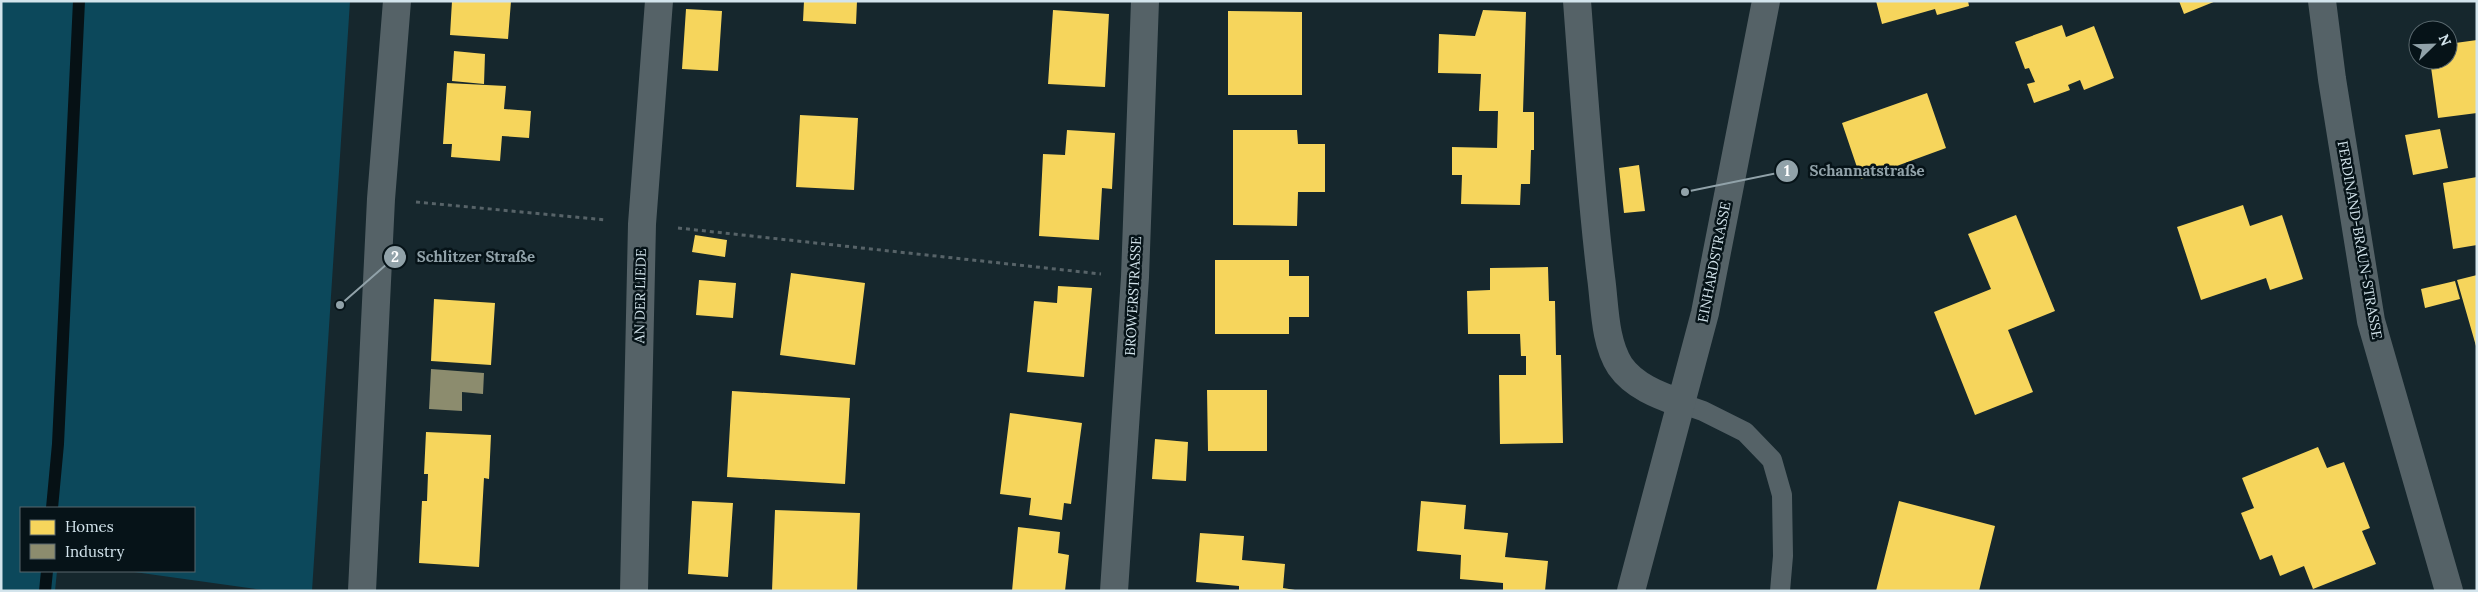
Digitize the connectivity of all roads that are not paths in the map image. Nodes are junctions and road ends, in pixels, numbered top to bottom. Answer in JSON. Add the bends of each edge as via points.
{"nodes":[{"id":1,"x":397,"y":1,"type":"edge"},
{"id":2,"x":658,"y":1,"type":"edge"},
{"id":3,"x":1145,"y":1,"type":"edge"},
{"id":4,"x":1577,"y":1,"type":"edge"},
{"id":5,"x":1766,"y":1,"type":"edge"},
{"id":6,"x":2322,"y":1,"type":"edge"},
{"id":7,"x":1680,"y":403,"type":"junction"},
{"id":8,"x":362,"y":591,"type":"edge"},
{"id":9,"x":634,"y":591,"type":"edge"},
{"id":10,"x":1114,"y":591,"type":"edge"},
{"id":11,"x":1631,"y":591,"type":"edge"},
{"id":12,"x":1780,"y":591,"type":"edge"},
{"id":13,"x":2449,"y":591,"type":"edge"}],
"edges":[{"from":1,"to":8,"type":"street","via":[[381,199]]},
{"from":2,"to":9,"type":"street","name":"AN DER LIEDE","via":[[642,224]]},
{"from":3,"to":10,"type":"street","name":"BROWERSTRASSE","via":[[1135,277]]},
{"from":4,"to":7,"type":"street","via":[[1593,214],[1607,328],[1620,366],[1634,381],[1652,393]]},
{"from":5,"to":7,"type":"street","name":"EINHARDSTRASSE","via":[[1705,313]]},
{"from":6,"to":13,"type":"street","name":"FERDINAND-BRAUN-STRASSE","via":[[2371,321]]},
{"from":7,"to":11,"type":"street","name":"EINHARDSTRASSE"},
{"from":7,"to":12,"type":"lane","via":[[1746,432],[1772,460],[1782,495]]}]}
